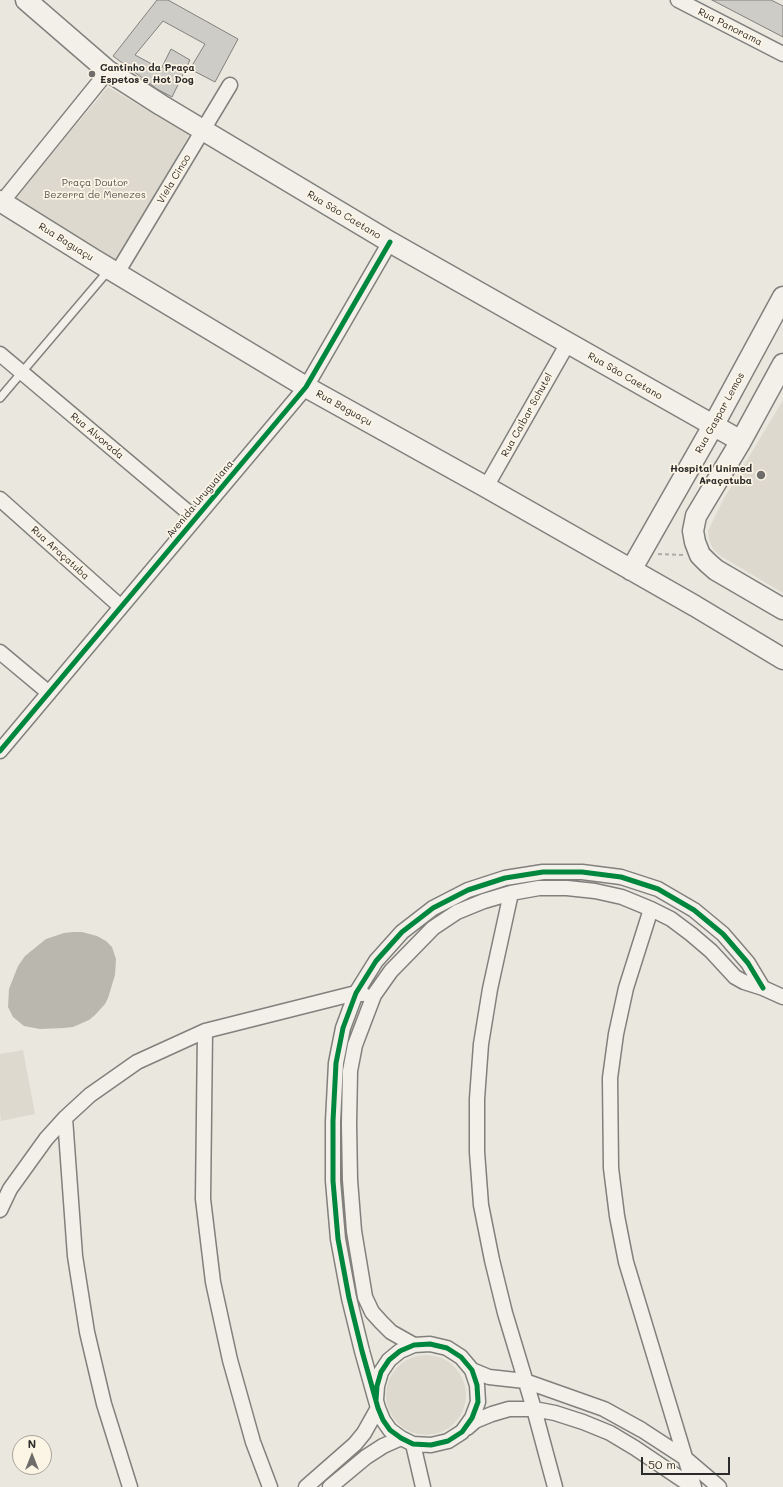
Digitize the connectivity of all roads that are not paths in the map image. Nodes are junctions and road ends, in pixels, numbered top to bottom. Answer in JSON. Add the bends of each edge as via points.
{"nodes":[{"id":1,"x":26,"y":0,"type":"edge"},
{"id":2,"x":678,"y":0,"type":"edge"},
{"id":3,"x":783,"y":54,"type":"edge"},
{"id":4,"x":108,"y":72,"type":"junction"},
{"id":5,"x":230,"y":84,"type":"dead end"},
{"id":6,"x":203,"y":130,"type":"junction"},
{"id":7,"x":1,"y":202,"type":"edge"},
{"id":8,"x":390,"y":242,"type":"junction"},
{"id":9,"x":113,"y":271,"type":"junction"},
{"id":10,"x":783,"y":297,"type":"edge"},
{"id":11,"x":568,"y":343,"type":"junction"},
{"id":12,"x":0,"y":354,"type":"edge"},
{"id":13,"x":783,"y":364,"type":"edge"},
{"id":14,"x":22,"y":373,"type":"junction"},
{"id":15,"x":306,"y":388,"type":"junction"},
{"id":16,"x":0,"y":398,"type":"edge"},
{"id":17,"x":713,"y":426,"type":"junction"},
{"id":18,"x":741,"y":441,"type":"junction"},
{"id":19,"x":486,"y":487,"type":"junction"},
{"id":20,"x":0,"y":499,"type":"edge"},
{"id":21,"x":195,"y":518,"type":"junction"},
{"id":22,"x":636,"y":562,"type":"junction"},
{"id":23,"x":121,"y":607,"type":"junction"},
{"id":24,"x":782,"y":608,"type":"edge"},
{"id":25,"x":0,"y":652,"type":"edge"},
{"id":26,"x":783,"y":659,"type":"edge"},
{"id":27,"x":49,"y":693,"type":"junction"},
{"id":28,"x":0,"y":751,"type":"edge"},
{"id":29,"x":553,"y":872,"type":"junction"},
{"id":30,"x":553,"y":888,"type":"junction"},
{"id":31,"x":511,"y":892,"type":"junction"},
{"id":32,"x":687,"y":905,"type":"junction"},
{"id":33,"x":651,"y":909,"type":"junction"},
{"id":34,"x":676,"y":924,"type":"junction"},
{"id":35,"x":763,"y":988,"type":"junction"},
{"id":36,"x":356,"y":992,"type":"junction"},
{"id":37,"x":374,"y":995,"type":"junction"},
{"id":38,"x":783,"y":997,"type":"edge"},
{"id":39,"x":205,"y":1031,"type":"junction"},
{"id":40,"x":65,"y":1118,"type":"junction"},
{"id":41,"x":0,"y":1210,"type":"edge"},
{"id":42,"x":414,"y":1346,"type":"junction"},
{"id":43,"x":472,"y":1370,"type":"junction"},
{"id":44,"x":525,"y":1381,"type":"junction"},
{"id":45,"x":377,"y":1404,"type":"junction"},
{"id":46,"x":534,"y":1409,"type":"junction"},
{"id":47,"x":462,"y":1432,"type":"junction"},
{"id":48,"x":407,"y":1441,"type":"junction"},
{"id":49,"x":685,"y":1458,"type":"junction"},
{"id":50,"x":130,"y":1487,"type":"edge"},
{"id":51,"x":270,"y":1487,"type":"edge"},
{"id":52,"x":306,"y":1487,"type":"edge"},
{"id":53,"x":330,"y":1487,"type":"edge"},
{"id":54,"x":423,"y":1487,"type":"edge"},
{"id":55,"x":555,"y":1487,"type":"edge"},
{"id":56,"x":694,"y":1487,"type":"edge"},
{"id":57,"x":719,"y":1487,"type":"edge"}],
"edges":[{"from":1,"to":4,"type":"main road","name":"Rua São Caetano"},
{"from":2,"to":3,"type":"street","name":"Rua Panorama"},
{"from":4,"to":6,"type":"main road","name":"Rua São Caetano"},
{"from":4,"to":7,"type":"street"},
{"from":5,"to":6,"type":"street","name":"Viela Cinco"},
{"from":6,"to":8,"type":"main road","name":"Rua São Caetano"},
{"from":6,"to":9,"type":"street","name":"Viela Cinco"},
{"from":7,"to":9,"type":"main road","name":"Rua Baguaçu"},
{"from":8,"to":11,"type":"main road","name":"Rua São Caetano"},
{"from":8,"to":15,"type":"street","name":"Avenida Uruguaiana"},
{"from":9,"to":14,"type":"lane","name":"Viela Cinco"},
{"from":9,"to":15,"type":"main road","name":"Rua Baguaçu"},
{"from":10,"to":17,"type":"main road","name":"Rua Gaspar Lemos"},
{"from":11,"to":17,"type":"main road","name":"Rua São Caetano"},
{"from":11,"to":19,"type":"street","name":"Rua Caibar Schutel"},
{"from":12,"to":14,"type":"street","name":"Rua Alvorada"},
{"from":13,"to":18,"type":"main road"},
{"from":14,"to":16,"type":"lane","name":"Viela Cinco"},
{"from":14,"to":21,"type":"street","name":"Rua Alvorada"},
{"from":15,"to":19,"type":"main road","name":"Rua Baguaçu"},
{"from":15,"to":21,"type":"street","name":"Avenida Uruguaiana"},
{"from":17,"to":18,"type":"main road","name":"Rua São Caetano"},
{"from":17,"to":22,"type":"main road","name":"Rua Gaspar Lemos"},
{"from":18,"to":24,"type":"main road","via":[[696,516],[693,530],[695,542],[700,555],[716,570]]},
{"from":19,"to":22,"type":"main road","name":"Rua Baguaçu"},
{"from":20,"to":23,"type":"street","name":"Rua Araçatuba"},
{"from":21,"to":23,"type":"street","name":"Avenida Uruguaiana"},
{"from":22,"to":26,"type":"main road","name":"Rua Baguaçu"},
{"from":23,"to":27,"type":"street","name":"Avenida Uruguaiana"},
{"from":25,"to":27,"type":"street"},
{"from":27,"to":28,"type":"street","name":"Avenida Uruguaiana"},
{"from":29,"to":30,"type":"street"},
{"from":29,"to":32,"type":"street","via":[[621,876],[658,889]]},
{"from":29,"to":36,"type":"street","via":[[505,878],[468,890],[433,908],[402,932],[376,960]]},
{"from":30,"to":31,"type":"street"},
{"from":30,"to":33,"type":"street","via":[[594,891],[622,897]]},
{"from":31,"to":37,"type":"street","via":[[457,912],[433,928],[391,971]]},
{"from":31,"to":44,"type":"street","via":[[481,1044],[477,1152],[481,1205],[492,1260]]},
{"from":32,"to":34,"type":"street"},
{"from":32,"to":35,"type":"street","via":[[723,934],[748,963]]},
{"from":33,"to":34,"type":"street"},
{"from":33,"to":49,"type":"street","via":[[626,988],[616,1034],[610,1078],[611,1168],[626,1262]]},
{"from":34,"to":35,"type":"street","via":[[710,951],[735,977]]},
{"from":35,"to":38,"type":"street"},
{"from":36,"to":37,"type":"street"},
{"from":36,"to":39,"type":"street"},
{"from":36,"to":45,"type":"street","via":[[343,1028],[336,1064],[333,1181],[338,1239],[349,1298]]},
{"from":37,"to":42,"type":"street","via":[[355,1045],[350,1071],[350,1180],[354,1231],[365,1297],[372,1312],[391,1332]]},
{"from":39,"to":40,"type":"street","via":[[137,1062],[90,1095]]},
{"from":39,"to":51,"type":"street","via":[[203,1199],[213,1282],[230,1360],[253,1442]]},
{"from":40,"to":41,"type":"street","via":[[46,1139],[10,1189]]},
{"from":40,"to":50,"type":"street","via":[[75,1256],[87,1332],[104,1404]]},
{"from":42,"to":43,"type":"street","via":[[430,1344],[447,1348],[461,1356]]},
{"from":42,"to":45,"type":"street","via":[[400,1351],[389,1360],[381,1372],[377,1386]]},
{"from":43,"to":44,"type":"street","via":[[489,1377]]},
{"from":43,"to":47,"type":"street","via":[[477,1385],[478,1402],[472,1418]]},
{"from":44,"to":46,"type":"street"},
{"from":44,"to":49,"type":"street","via":[[604,1409]]},
{"from":45,"to":48,"type":"street","via":[[390,1430]]},
{"from":45,"to":52,"type":"street","via":[[364,1433],[355,1444]]},
{"from":46,"to":47,"type":"street","via":[[509,1409],[492,1414],[475,1421]]},
{"from":46,"to":55,"type":"street"},
{"from":46,"to":56,"type":"street","via":[[555,1413],[610,1433]]},
{"from":47,"to":48,"type":"street","via":[[448,1441],[431,1446]]},
{"from":48,"to":53,"type":"street","via":[[383,1446],[366,1456]]},
{"from":48,"to":54,"type":"street"},
{"from":49,"to":56,"type":"street"},
{"from":49,"to":57,"type":"street"}]}
